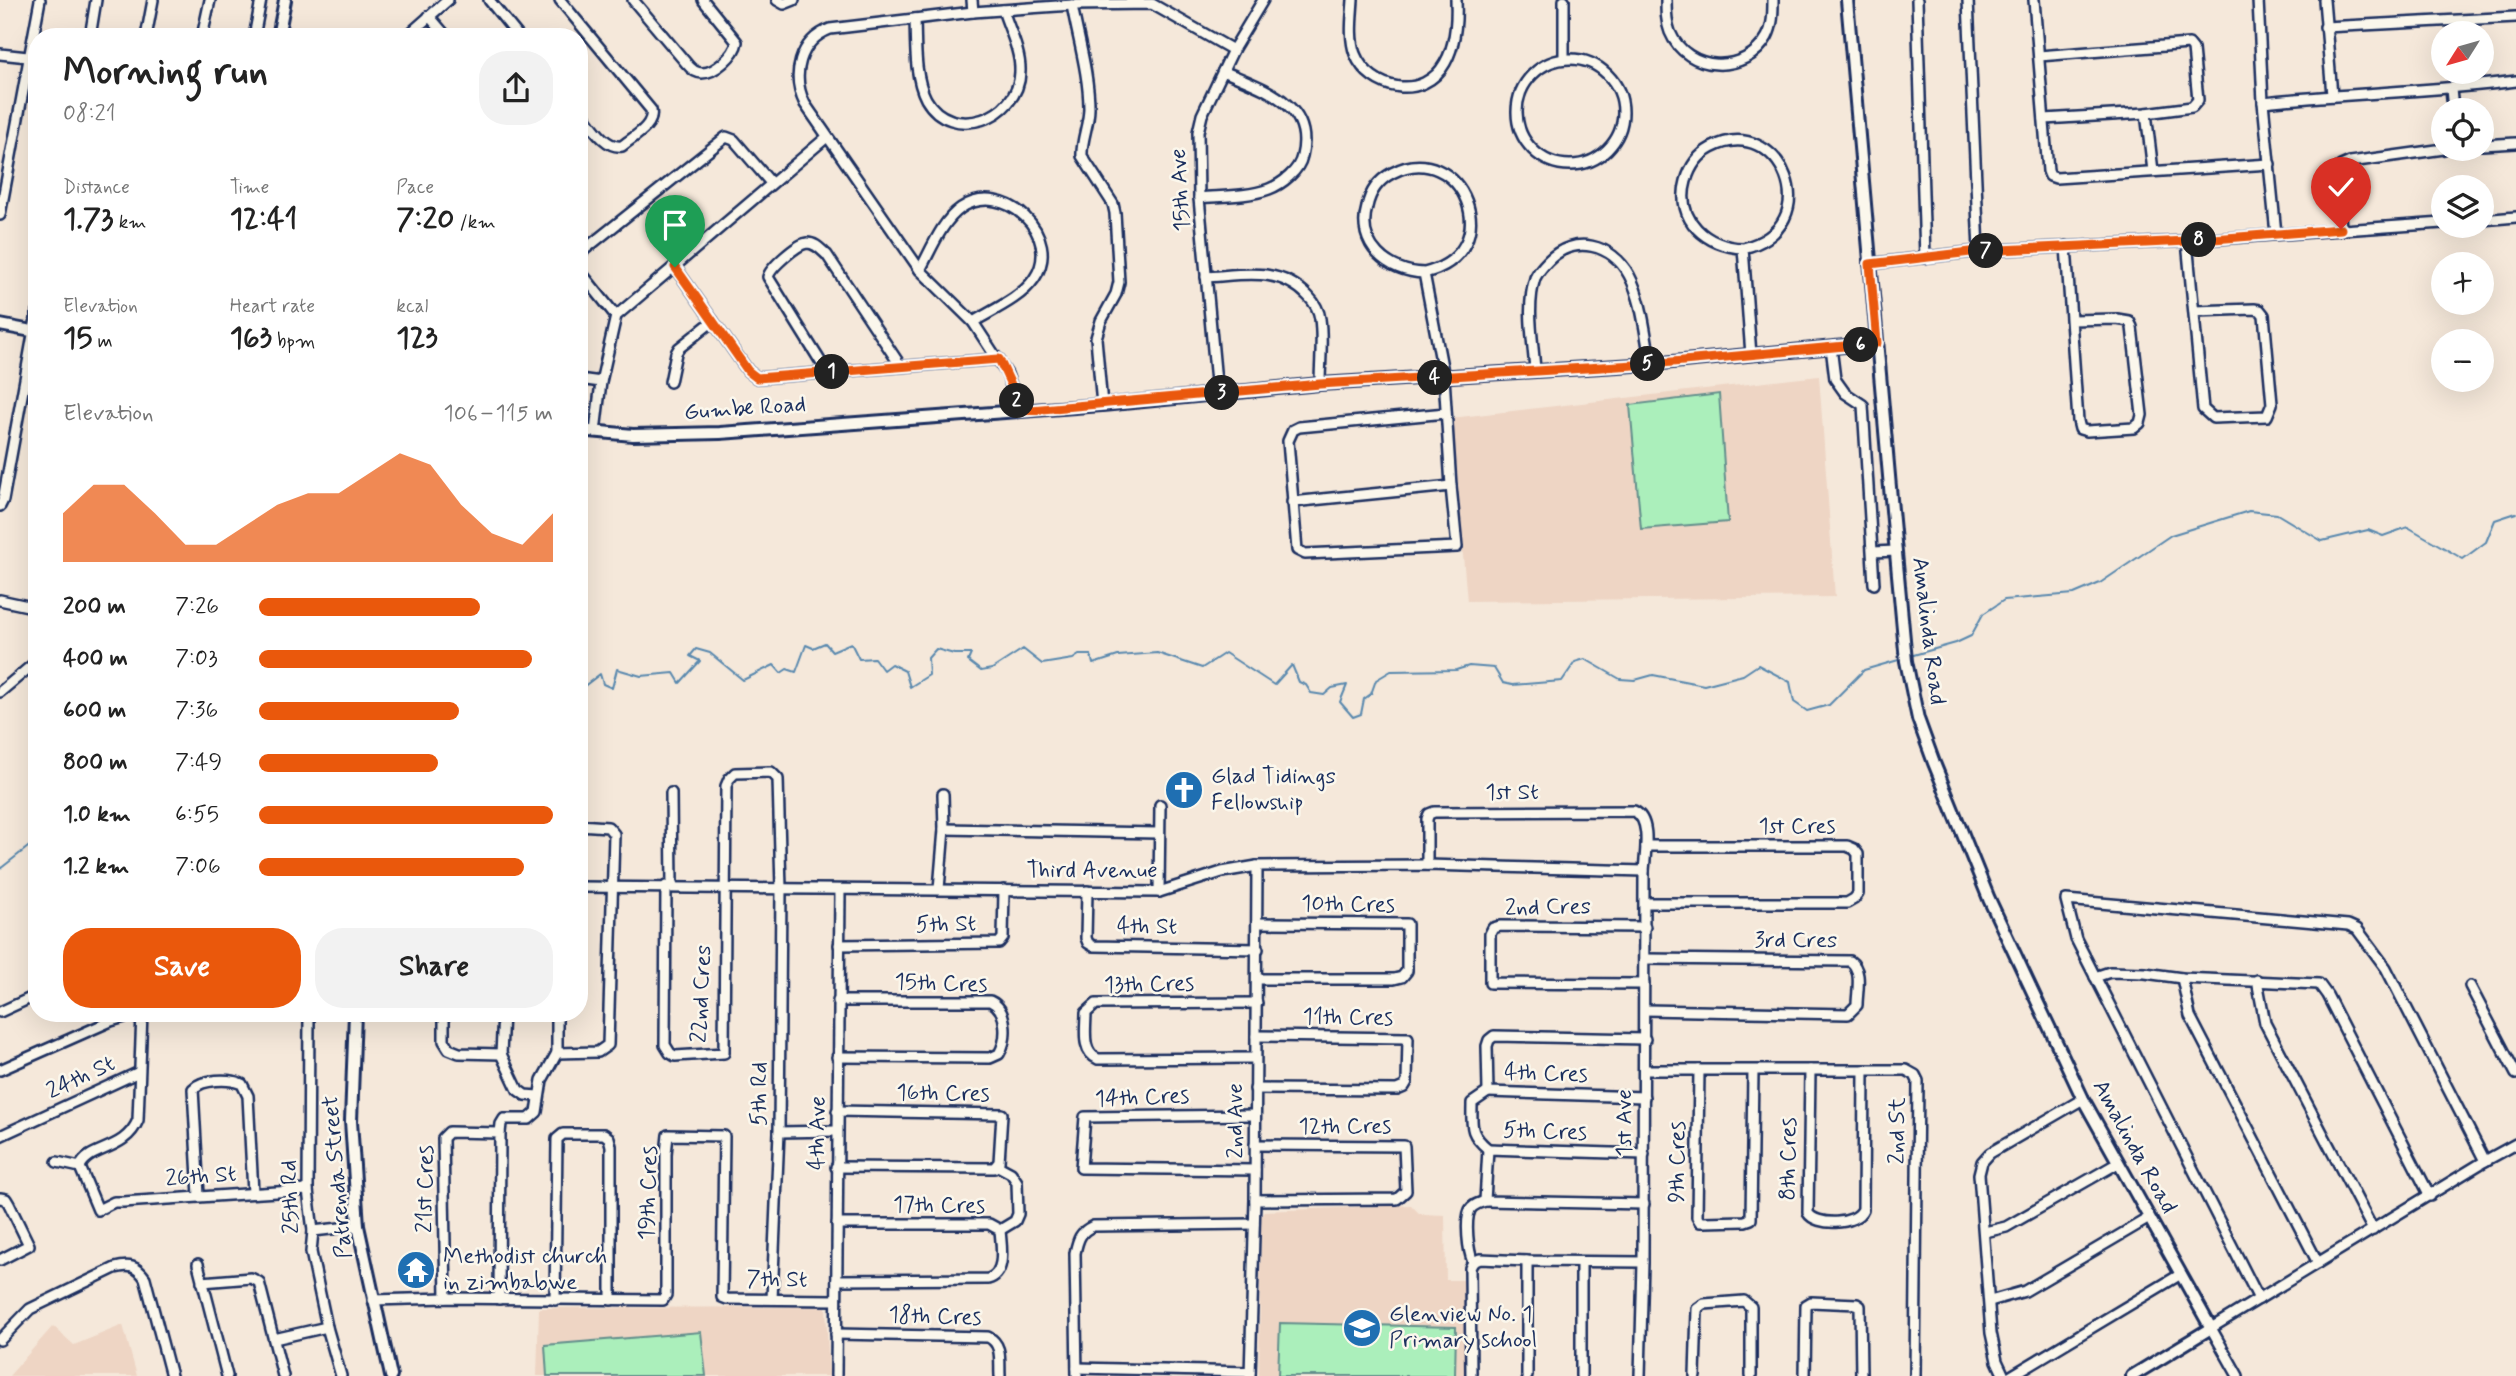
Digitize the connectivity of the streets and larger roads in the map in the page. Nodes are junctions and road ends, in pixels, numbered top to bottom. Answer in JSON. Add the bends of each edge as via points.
{"nodes":[{"id":1,"x":40,"y":0,"type":"edge"},
{"id":2,"x":96,"y":0,"type":"edge"},
{"id":3,"x":153,"y":0,"type":"edge"},
{"id":4,"x":210,"y":0,"type":"edge"},
{"id":5,"x":261,"y":0,"type":"edge"},
{"id":6,"x":285,"y":0,"type":"edge"},
{"id":7,"x":448,"y":0,"type":"edge"},
{"id":8,"x":489,"y":0,"type":"edge"},
{"id":9,"x":560,"y":0,"type":"edge"},
{"id":10,"x":633,"y":0,"type":"edge"},
{"id":11,"x":703,"y":0,"type":"edge"},
{"id":12,"x":777,"y":0,"type":"edge"},
{"id":13,"x":794,"y":0,"type":"edge"},
{"id":14,"x":972,"y":0,"type":"edge"},
{"id":15,"x":1263,"y":0,"type":"edge"},
{"id":16,"x":1353,"y":0,"type":"edge"},
{"id":17,"x":1456,"y":0,"type":"edge"},
{"id":18,"x":1564,"y":0,"type":"edge"},
{"id":19,"x":1666,"y":0,"type":"edge"},
{"id":20,"x":1773,"y":0,"type":"edge"},
{"id":21,"x":1847,"y":0,"type":"edge"},
{"id":22,"x":1917,"y":0,"type":"edge"},
{"id":23,"x":1968,"y":0,"type":"edge"},
{"id":24,"x":2034,"y":0,"type":"edge"},
{"id":25,"x":2258,"y":0,"type":"edge"},
{"id":26,"x":2324,"y":0,"type":"edge"},
{"id":27,"x":1154,"y":2,"type":"edge"},
{"id":28,"x":1072,"y":5,"type":"junction"},
{"id":29,"x":1003,"y":10,"type":"junction"},
{"id":30,"x":973,"y":12,"type":"junction"},
{"id":31,"x":429,"y":16,"type":"junction"},
{"id":32,"x":2512,"y":18,"type":"edge"},
{"id":33,"x":915,"y":19,"type":"junction"},
{"id":34,"x":2516,"y":25,"type":"edge"},
{"id":35,"x":2325,"y":27,"type":"junction"},
{"id":36,"x":37,"y":28,"type":"edge"},
{"id":37,"x":91,"y":28,"type":"edge"},
{"id":38,"x":148,"y":28,"type":"edge"},
{"id":39,"x":204,"y":28,"type":"edge"},
{"id":40,"x":256,"y":28,"type":"edge"},
{"id":41,"x":280,"y":28,"type":"edge"},
{"id":42,"x":416,"y":28,"type":"edge"},
{"id":43,"x":439,"y":28,"type":"edge"},
{"id":44,"x":512,"y":28,"type":"edge"},
{"id":45,"x":583,"y":28,"type":"edge"},
{"id":46,"x":588,"y":34,"type":"edge"},
{"id":47,"x":1233,"y":50,"type":"junction"},
{"id":48,"x":0,"y":54,"type":"edge"},
{"id":49,"x":2039,"y":55,"type":"junction"},
{"id":50,"x":28,"y":57,"type":"edge"},
{"id":51,"x":1564,"y":59,"type":"junction"},
{"id":52,"x":1223,"y":71,"type":"junction"},
{"id":53,"x":2516,"y":81,"type":"edge"},
{"id":54,"x":28,"y":82,"type":"edge"},
{"id":55,"x":2451,"y":89,"type":"junction"},
{"id":56,"x":2332,"y":95,"type":"junction"},
{"id":57,"x":2452,"y":98,"type":"edge"},
{"id":58,"x":2263,"y":102,"type":"junction"},
{"id":59,"x":2146,"y":113,"type":"junction"},
{"id":60,"x":2044,"y":119,"type":"junction"},
{"id":61,"x":588,"y":120,"type":"edge"},
{"id":62,"x":827,"y":138,"type":"junction"},
{"id":63,"x":2516,"y":143,"type":"edge"},
{"id":64,"x":2494,"y":144,"type":"edge"},
{"id":65,"x":2431,"y":151,"type":"edge"},
{"id":66,"x":2270,"y":164,"type":"junction"},
{"id":67,"x":2153,"y":171,"type":"junction"},
{"id":68,"x":771,"y":183,"type":"junction"},
{"id":69,"x":1199,"y":198,"type":"junction"},
{"id":70,"x":0,"y":215,"type":"edge"},
{"id":71,"x":2516,"y":217,"type":"edge"},
{"id":72,"x":2494,"y":219,"type":"edge"},
{"id":73,"x":2431,"y":224,"type":"edge"},
{"id":74,"x":2341,"y":229,"type":"junction"},
{"id":75,"x":2276,"y":234,"type":"junction"},
{"id":76,"x":2188,"y":241,"type":"junction"},
{"id":77,"x":2066,"y":246,"type":"junction"},
{"id":78,"x":588,"y":247,"type":"edge"},
{"id":79,"x":1743,"y":248,"type":"junction"},
{"id":80,"x":1979,"y":251,"type":"junction"},
{"id":81,"x":1925,"y":258,"type":"junction"},
{"id":82,"x":1870,"y":264,"type":"junction"},
{"id":83,"x":675,"y":267,"type":"junction"},
{"id":84,"x":919,"y":270,"type":"junction"},
{"id":85,"x":1424,"y":273,"type":"junction"},
{"id":86,"x":1206,"y":277,"type":"junction"},
{"id":87,"x":588,"y":281,"type":"edge"},
{"id":88,"x":2194,"y":312,"type":"junction"},
{"id":89,"x":616,"y":316,"type":"junction"},
{"id":90,"x":2071,"y":320,"type":"junction"},
{"id":91,"x":713,"y":321,"type":"junction"},
{"id":92,"x":973,"y":323,"type":"junction"},
{"id":93,"x":0,"y":325,"type":"edge"},
{"id":94,"x":28,"y":331,"type":"edge"},
{"id":95,"x":1877,"y":343,"type":"junction"},
{"id":96,"x":1831,"y":347,"type":"junction"},
{"id":97,"x":1751,"y":355,"type":"junction"},
{"id":98,"x":999,"y":359,"type":"junction"},
{"id":99,"x":1651,"y":364,"type":"junction"},
{"id":100,"x":900,"y":365,"type":"junction"},
{"id":101,"x":28,"y":370,"type":"edge"},
{"id":102,"x":1535,"y":370,"type":"junction"},
{"id":103,"x":827,"y":372,"type":"junction"},
{"id":104,"x":1444,"y":377,"type":"junction"},
{"id":105,"x":588,"y":381,"type":"edge"},
{"id":106,"x":670,"y":382,"type":"dead end"},
{"id":107,"x":601,"y":383,"type":"junction"},
{"id":108,"x":1320,"y":384,"type":"junction"},
{"id":109,"x":1217,"y":393,"type":"junction"},
{"id":110,"x":1102,"y":405,"type":"junction"},
{"id":111,"x":1020,"y":411,"type":"junction"},
{"id":112,"x":1446,"y":413,"type":"junction"},
{"id":113,"x":588,"y":431,"type":"edge"},
{"id":114,"x":595,"y":432,"type":"junction"},
{"id":115,"x":1451,"y":486,"type":"junction"},
{"id":116,"x":1292,"y":502,"type":"junction"},
{"id":117,"x":0,"y":506,"type":"edge"},
{"id":118,"x":1896,"y":551,"type":"junction"},
{"id":119,"x":1873,"y":552,"type":"junction"},
{"id":120,"x":1874,"y":584,"type":"dead end"},
{"id":121,"x":0,"y":600,"type":"edge"},
{"id":122,"x":28,"y":606,"type":"edge"},
{"id":123,"x":28,"y":669,"type":"edge"},
{"id":124,"x":0,"y":692,"type":"edge"},
{"id":125,"x":671,"y":793,"type":"dead end"},
{"id":126,"x":943,"y":794,"type":"dead end"},
{"id":127,"x":1160,"y":805,"type":"dead end"},
{"id":128,"x":1644,"y":820,"type":"joint"},
{"id":129,"x":588,"y":825,"type":"edge"},
{"id":130,"x":944,"y":829,"type":"junction"},
{"id":131,"x":1158,"y":833,"type":"junction"},
{"id":132,"x":1646,"y":846,"type":"junction"},
{"id":133,"x":1427,"y":865,"type":"junction"},
{"id":134,"x":1257,"y":866,"type":"junction"},
{"id":135,"x":1644,"y":871,"type":"junction"},
{"id":136,"x":614,"y":886,"type":"junction"},
{"id":137,"x":669,"y":886,"type":"junction"},
{"id":138,"x":588,"y":887,"type":"edge"},
{"id":139,"x":725,"y":887,"type":"junction"},
{"id":140,"x":781,"y":889,"type":"junction"},
{"id":141,"x":939,"y":889,"type":"junction"},
{"id":142,"x":839,"y":890,"type":"junction"},
{"id":143,"x":1004,"y":890,"type":"junction"},
{"id":144,"x":1087,"y":891,"type":"junction"},
{"id":145,"x":1159,"y":892,"type":"junction"},
{"id":146,"x":1645,"y":903,"type":"junction"},
{"id":147,"x":1258,"y":923,"type":"junction"},
{"id":148,"x":1644,"y":928,"type":"junction"},
{"id":149,"x":839,"y":945,"type":"junction"},
{"id":150,"x":1258,"y":949,"type":"junction"},
{"id":151,"x":1645,"y":959,"type":"junction"},
{"id":152,"x":2095,"y":977,"type":"junction"},
{"id":153,"x":2182,"y":978,"type":"junction"},
{"id":154,"x":1257,"y":979,"type":"junction"},
{"id":155,"x":2257,"y":980,"type":"junction"},
{"id":156,"x":1644,"y":984,"type":"junction"},
{"id":157,"x":2470,"y":986,"type":"dead end"},
{"id":158,"x":28,"y":999,"type":"edge"},
{"id":159,"x":838,"y":1001,"type":"junction"},
{"id":160,"x":1257,"y":1003,"type":"junction"},
{"id":161,"x":1645,"y":1010,"type":"junction"},
{"id":162,"x":0,"y":1013,"type":"edge"},
{"id":163,"x":107,"y":1022,"type":"edge"},
{"id":164,"x":141,"y":1022,"type":"edge"},
{"id":165,"x":309,"y":1022,"type":"edge"},
{"id":166,"x":355,"y":1022,"type":"edge"},
{"id":167,"x":444,"y":1022,"type":"edge"},
{"id":168,"x":502,"y":1022,"type":"edge"},
{"id":169,"x":557,"y":1022,"type":"edge"},
{"id":170,"x":1256,"y":1036,"type":"junction"},
{"id":171,"x":1645,"y":1039,"type":"junction"},
{"id":172,"x":557,"y":1053,"type":"junction"},
{"id":173,"x":501,"y":1054,"type":"junction"},
{"id":174,"x":837,"y":1057,"type":"junction"},
{"id":175,"x":1255,"y":1058,"type":"junction"},
{"id":176,"x":0,"y":1070,"type":"edge"},
{"id":177,"x":1644,"y":1070,"type":"junction"},
{"id":178,"x":1699,"y":1070,"type":"junction"},
{"id":179,"x":1810,"y":1070,"type":"junction"},
{"id":180,"x":1864,"y":1070,"type":"junction"},
{"id":181,"x":1753,"y":1071,"type":"junction"},
{"id":182,"x":139,"y":1072,"type":"junction"},
{"id":183,"x":2516,"y":1074,"type":"edge"},
{"id":184,"x":1255,"y":1089,"type":"junction"},
{"id":185,"x":1488,"y":1092,"type":"junction"},
{"id":186,"x":538,"y":1096,"type":"junction"},
{"id":187,"x":1644,"y":1097,"type":"junction"},
{"id":188,"x":2083,"y":1099,"type":"junction"},
{"id":189,"x":837,"y":1111,"type":"junction"},
{"id":190,"x":1255,"y":1115,"type":"junction"},
{"id":191,"x":836,"y":1131,"type":"junction"},
{"id":192,"x":779,"y":1132,"type":"junction"},
{"id":193,"x":500,"y":1133,"type":"junction"},
{"id":194,"x":0,"y":1136,"type":"edge"},
{"id":195,"x":2516,"y":1144,"type":"edge"},
{"id":196,"x":1255,"y":1145,"type":"junction"},
{"id":197,"x":1488,"y":1149,"type":"junction"},
{"id":198,"x":1644,"y":1154,"type":"junction"},
{"id":199,"x":2485,"y":1161,"type":"junction"},
{"id":200,"x":57,"y":1162,"type":"dead end"},
{"id":201,"x":2118,"y":1163,"type":"junction"},
{"id":202,"x":998,"y":1166,"type":"junction"},
{"id":203,"x":80,"y":1167,"type":"junction"},
{"id":204,"x":836,"y":1167,"type":"junction"},
{"id":205,"x":1255,"y":1170,"type":"junction"},
{"id":206,"x":308,"y":1190,"type":"junction"},
{"id":207,"x":253,"y":1193,"type":"junction"},
{"id":208,"x":199,"y":1196,"type":"junction"},
{"id":209,"x":2430,"y":1196,"type":"junction"},
{"id":210,"x":0,"y":1198,"type":"edge"},
{"id":211,"x":1255,"y":1200,"type":"junction"},
{"id":212,"x":1485,"y":1201,"type":"junction"},
{"id":213,"x":1644,"y":1204,"type":"junction"},
{"id":214,"x":2149,"y":1219,"type":"junction"},
{"id":215,"x":837,"y":1224,"type":"junction"},
{"id":216,"x":1254,"y":1224,"type":"junction"},
{"id":217,"x":358,"y":1226,"type":"junction"},
{"id":218,"x":1000,"y":1230,"type":"junction"},
{"id":219,"x":2373,"y":1230,"type":"junction"},
{"id":220,"x":313,"y":1231,"type":"junction"},
{"id":221,"x":1985,"y":1233,"type":"junction"},
{"id":222,"x":0,"y":1260,"type":"edge"},
{"id":223,"x":1527,"y":1261,"type":"junction"},
{"id":224,"x":1581,"y":1262,"type":"junction"},
{"id":225,"x":1643,"y":1262,"type":"junction"},
{"id":226,"x":2318,"y":1263,"type":"junction"},
{"id":227,"x":198,"y":1264,"type":"dead end"},
{"id":228,"x":1471,"y":1265,"type":"junction"},
{"id":229,"x":2181,"y":1274,"type":"junction"},
{"id":230,"x":837,"y":1280,"type":"junction"},
{"id":231,"x":202,"y":1282,"type":"junction"},
{"id":232,"x":721,"y":1293,"type":"joint"},
{"id":233,"x":446,"y":1298,"type":"junction"},
{"id":234,"x":499,"y":1299,"type":"junction"},
{"id":235,"x":772,"y":1299,"type":"junction"},
{"id":236,"x":2259,"y":1299,"type":"junction"},
{"id":237,"x":373,"y":1300,"type":"junction"},
{"id":238,"x":555,"y":1300,"type":"junction"},
{"id":239,"x":611,"y":1300,"type":"junction"},
{"id":240,"x":836,"y":1300,"type":"junction"},
{"id":241,"x":1990,"y":1301,"type":"junction"},
{"id":242,"x":327,"y":1327,"type":"junction"},
{"id":243,"x":2211,"y":1328,"type":"junction"},
{"id":244,"x":836,"y":1334,"type":"junction"},
{"id":245,"x":274,"y":1339,"type":"junction"},
{"id":246,"x":0,"y":1340,"type":"edge"},
{"id":247,"x":1077,"y":1372,"type":"edge"},
{"id":248,"x":1250,"y":1374,"type":"edge"},
{"id":249,"x":171,"y":1376,"type":"edge"},
{"id":250,"x":227,"y":1376,"type":"edge"},
{"id":251,"x":283,"y":1376,"type":"edge"},
{"id":252,"x":341,"y":1376,"type":"edge"},
{"id":253,"x":391,"y":1376,"type":"edge"},
{"id":254,"x":836,"y":1376,"type":"edge"},
{"id":255,"x":1000,"y":1376,"type":"edge"},
{"id":256,"x":1471,"y":1376,"type":"edge"},
{"id":257,"x":1527,"y":1376,"type":"edge"},
{"id":258,"x":1581,"y":1376,"type":"edge"},
{"id":259,"x":1640,"y":1376,"type":"edge"},
{"id":260,"x":1695,"y":1376,"type":"edge"},
{"id":261,"x":1751,"y":1376,"type":"edge"},
{"id":262,"x":1805,"y":1376,"type":"edge"},
{"id":263,"x":1861,"y":1376,"type":"edge"},
{"id":264,"x":1914,"y":1376,"type":"edge"},
{"id":265,"x":2004,"y":1376,"type":"edge"},
{"id":266,"x":2011,"y":1376,"type":"edge"},
{"id":267,"x":2132,"y":1376,"type":"edge"},
{"id":268,"x":2238,"y":1376,"type":"edge"}],
"edges":[{"from":1,"to":36,"type":"street"},
{"from":2,"to":37,"type":"street"},
{"from":3,"to":38,"type":"street"},
{"from":4,"to":39,"type":"street"},
{"from":5,"to":40,"type":"street"},
{"from":6,"to":41,"type":"street"},
{"from":7,"to":31,"type":"street"},
{"from":8,"to":44,"type":"street"},
{"from":9,"to":45,"type":"street"},
{"from":10,"to":11,"type":"street","via":[[687,64],[702,73],[733,54],[737,43]]},
{"from":12,"to":13,"type":"street","via":[[784,4]]},
{"from":14,"to":30,"type":"street"},
{"from":15,"to":47,"type":"street","name":"15th Ave"},
{"from":16,"to":17,"type":"street","via":[[1354,53],[1363,68],[1382,83],[1405,88],[1428,81],[1445,64],[1457,22]]},
{"from":18,"to":51,"type":"street"},
{"from":19,"to":20,"type":"street","via":[[1667,20],[1679,47],[1690,57],[1719,65],[1741,61],[1759,48],[1768,36]]},
{"from":21,"to":82,"type":"street","name":"Amalinda Road"},
{"from":22,"to":81,"type":"street"},
{"from":23,"to":80,"type":"street"},
{"from":24,"to":49,"type":"street"},
{"from":25,"to":58,"type":"street"},
{"from":26,"to":35,"type":"street"},
{"from":27,"to":28,"type":"street"},
{"from":27,"to":47,"type":"street"},
{"from":28,"to":29,"type":"street"},
{"from":28,"to":110,"type":"street","via":[[1088,94],[1082,156],[1113,204],[1116,224],[1119,282],[1096,338]]},
{"from":29,"to":30,"type":"street"},
{"from":29,"to":33,"type":"street","via":[[1018,54],[1018,88],[997,114],[981,121],[948,118],[926,100],[920,84]]},
{"from":30,"to":33,"type":"street"},
{"from":31,"to":42,"type":"street"},
{"from":31,"to":43,"type":"street"},
{"from":32,"to":34,"type":"street"},
{"from":32,"to":35,"type":"street"},
{"from":33,"to":62,"type":"street","via":[[830,29],[807,45],[797,79],[799,93]]},
{"from":35,"to":56,"type":"street"},
{"from":46,"to":61,"type":"street","via":[[653,115],[650,124],[617,147]]},
{"from":47,"to":52,"type":"street","name":"15th Ave"},
{"from":48,"to":50,"type":"street"},
{"from":49,"to":59,"type":"street","via":[[2189,44],[2197,103]]},
{"from":49,"to":60,"type":"street"},
{"from":51,"to":51,"type":"street","via":[[1528,78],[1517,103],[1517,117],[1520,131],[1536,153],[1575,165],[1589,162],[1611,145],[1623,106],[1603,70]]},
{"from":52,"to":69,"type":"street","name":"15th Ave","via":[[1198,132]]},
{"from":52,"to":69,"type":"street","via":[[1287,103],[1302,124],[1305,144],[1294,172],[1271,189]]},
{"from":53,"to":55,"type":"street"},
{"from":54,"to":70,"type":"street"},
{"from":55,"to":56,"type":"street"},
{"from":55,"to":57,"type":"street"},
{"from":56,"to":58,"type":"street"},
{"from":58,"to":66,"type":"street"},
{"from":59,"to":60,"type":"street"},
{"from":59,"to":67,"type":"street"},
{"from":60,"to":67,"type":"street","via":[[2052,177]]},
{"from":62,"to":68,"type":"street"},
{"from":62,"to":84,"type":"street"},
{"from":63,"to":64,"type":"street"},
{"from":65,"to":74,"type":"street","via":[[2341,166],[2337,172]]},
{"from":66,"to":67,"type":"street"},
{"from":66,"to":75,"type":"street"},
{"from":68,"to":78,"type":"street","via":[[734,140],[726,137]]},
{"from":68,"to":83,"type":"street"},
{"from":69,"to":86,"type":"street","name":"15th Ave"},
{"from":71,"to":72,"type":"street"},
{"from":73,"to":74,"type":"street"},
{"from":74,"to":75,"type":"street"},
{"from":75,"to":76,"type":"street"},
{"from":76,"to":77,"type":"street"},
{"from":76,"to":88,"type":"street"},
{"from":77,"to":80,"type":"street"},
{"from":77,"to":90,"type":"street"},
{"from":79,"to":79,"type":"street","via":[[1769,238],[1779,228],[1790,203],[1790,189],[1771,153],[1732,141],[1706,151],[1696,161],[1684,200],[1704,236]]},
{"from":79,"to":97,"type":"street"},
{"from":80,"to":81,"type":"street"},
{"from":81,"to":82,"type":"street"},
{"from":82,"to":95,"type":"street","name":"Amalinda Road"},
{"from":83,"to":89,"type":"street"},
{"from":83,"to":91,"type":"street"},
{"from":84,"to":92,"type":"street"},
{"from":84,"to":92,"type":"street","via":[[948,221],[963,206],[996,199],[1021,211],[1042,245],[1039,270],[1025,289]]},
{"from":85,"to":85,"type":"street","via":[[1437,270],[1459,253],[1471,228],[1471,214],[1461,188],[1451,178],[1433,169],[1412,167],[1376,186],[1365,211],[1365,225],[1368,239],[1384,261]]},
{"from":85,"to":104,"type":"street"},
{"from":86,"to":108,"type":"street","via":[[1271,275],[1298,286],[1320,318]]},
{"from":86,"to":109,"type":"street","name":"15th Ave"},
{"from":87,"to":89,"type":"street"},
{"from":88,"to":88,"type":"street","via":[[2254,309],[2264,315],[2272,404],[2267,416],[2213,418],[2203,409]]},
{"from":89,"to":107,"type":"street"},
{"from":90,"to":90,"type":"street","via":[[2080,429],[2134,428],[2142,415],[2129,321]]},
{"from":91,"to":103,"type":"street","via":[[757,378]]},
{"from":91,"to":106,"type":"street","via":[[679,348]]},
{"from":92,"to":98,"type":"street"},
{"from":93,"to":94,"type":"street"},
{"from":95,"to":96,"type":"street","name":"Gumbe Road"},
{"from":95,"to":118,"type":"street","name":"Amalinda Road"},
{"from":96,"to":97,"type":"street","name":"Gumbe Road"},
{"from":96,"to":119,"type":"street","via":[[1835,379],[1863,405]]},
{"from":97,"to":99,"type":"street","name":"Gumbe Road"},
{"from":98,"to":100,"type":"street"},
{"from":98,"to":111,"type":"street"},
{"from":99,"to":102,"type":"street","name":"Gumbe Road"},
{"from":99,"to":102,"type":"street","via":[[1629,275],[1609,252],[1581,244],[1554,254],[1536,275],[1531,303]]},
{"from":100,"to":103,"type":"street"},
{"from":100,"to":103,"type":"street","via":[[827,255],[809,243],[771,269],[768,277]]},
{"from":101,"to":117,"type":"street"},
{"from":102,"to":104,"type":"street","name":"Gumbe Road"},
{"from":104,"to":108,"type":"street","name":"Gumbe Road"},
{"from":104,"to":112,"type":"street"},
{"from":105,"to":107,"type":"street"},
{"from":107,"to":114,"type":"street"},
{"from":108,"to":109,"type":"street","name":"Gumbe Road"},
{"from":109,"to":110,"type":"street","name":"Gumbe Road"},
{"from":110,"to":111,"type":"street","name":"Gumbe Road"},
{"from":111,"to":114,"type":"street","name":"Gumbe Road","via":[[720,433]]},
{"from":112,"to":115,"type":"street"},
{"from":112,"to":116,"type":"street","via":[[1293,430],[1288,441]]},
{"from":113,"to":114,"type":"street","name":"Gumbe Road"},
{"from":115,"to":116,"type":"street"},
{"from":115,"to":116,"type":"street","via":[[1457,547],[1301,553],[1295,545]]},
{"from":118,"to":119,"type":"street"},
{"from":118,"to":188,"type":"street","name":"Amalinda Road","via":[[1904,648],[1918,719],[1990,899]]},
{"from":119,"to":120,"type":"street"},
{"from":121,"to":122,"type":"street"},
{"from":123,"to":124,"type":"street"},
{"from":125,"to":137,"type":"street"},
{"from":126,"to":130,"type":"street"},
{"from":127,"to":131,"type":"street"},
{"from":128,"to":132,"type":"street","name":"1st Ave"},
{"from":128,"to":133,"type":"street","name":"1st St","via":[[1634,811],[1434,812],[1427,819]]},
{"from":129,"to":136,"type":"street","via":[[612,829]]},
{"from":130,"to":131,"type":"street"},
{"from":130,"to":141,"type":"street"},
{"from":131,"to":145,"type":"street"},
{"from":132,"to":135,"type":"street","name":"1st Ave"},
{"from":132,"to":146,"type":"street","name":"1st Cres","via":[[1847,846],[1858,854],[1858,894],[1847,903]]},
{"from":133,"to":134,"type":"street","name":"Third Avenue"},
{"from":133,"to":135,"type":"street","name":"Third Avenue"},
{"from":134,"to":145,"type":"street","name":"Third Avenue"},
{"from":134,"to":147,"type":"street","name":"2nd Ave"},
{"from":135,"to":146,"type":"street","name":"1st Ave"},
{"from":136,"to":137,"type":"street","name":"Third Avenue"},
{"from":136,"to":138,"type":"street","name":"Third Avenue"},
{"from":136,"to":172,"type":"street","via":[[608,1045],[598,1052]]},
{"from":137,"to":139,"type":"street","name":"Third Avenue"},
{"from":137,"to":139,"type":"street","name":"22nd Cres","via":[[665,1045],[675,1055],[724,1053]]},
{"from":139,"to":140,"type":"street","name":"Third Avenue"},
{"from":139,"to":140,"type":"street","name":"5th Rd","via":[[726,786],[735,773],[771,772],[779,788]]},
{"from":140,"to":142,"type":"street","name":"Third Avenue"},
{"from":140,"to":192,"type":"street","name":"5th Rd"},
{"from":141,"to":142,"type":"street","name":"Third Avenue"},
{"from":141,"to":143,"type":"street","name":"Third Avenue"},
{"from":142,"to":149,"type":"street","name":"4th Ave"},
{"from":143,"to":144,"type":"street","name":"Third Avenue"},
{"from":143,"to":149,"type":"street","name":"5th St","via":[[1003,938],[996,944]]},
{"from":144,"to":145,"type":"street","name":"Third Avenue"},
{"from":144,"to":150,"type":"street","name":"4th St","via":[[1086,938],[1093,946]]},
{"from":146,"to":148,"type":"street","name":"1st Ave"},
{"from":147,"to":150,"type":"street","name":"2nd Ave"},
{"from":147,"to":154,"type":"street","name":"10th Cres","via":[[1407,924],[1407,971],[1394,979]]},
{"from":148,"to":151,"type":"street","name":"1st Ave"},
{"from":148,"to":156,"type":"street","name":"2nd Cres","via":[[1493,928],[1490,983]]},
{"from":149,"to":159,"type":"street","name":"4th Ave"},
{"from":150,"to":154,"type":"street","name":"2nd Ave"},
{"from":151,"to":156,"type":"street","name":"1st Ave"},
{"from":151,"to":161,"type":"street","name":"3rd Cres","via":[[1850,961],[1858,971],[1857,1005],[1848,1014]]},
{"from":152,"to":153,"type":"street","via":[[2126,972]]},
{"from":152,"to":199,"type":"street","via":[[2076,939],[2066,900],[2357,929],[2386,968]]},
{"from":152,"to":236,"type":"street"},
{"from":153,"to":155,"type":"street"},
{"from":153,"to":226,"type":"street","via":[[2190,1016]]},
{"from":154,"to":160,"type":"street","name":"2nd Ave"},
{"from":155,"to":209,"type":"street","via":[[2319,984]]},
{"from":155,"to":219,"type":"street","via":[[2265,1023]]},
{"from":156,"to":161,"type":"street","name":"1st Ave"},
{"from":157,"to":183,"type":"street"},
{"from":158,"to":162,"type":"street"},
{"from":159,"to":174,"type":"street","name":"4th Ave"},
{"from":159,"to":174,"type":"street","name":"15th Cres","via":[[990,1001],[1003,1014],[1003,1044],[999,1054],[990,1058]]},
{"from":160,"to":170,"type":"street","name":"2nd Ave"},
{"from":160,"to":175,"type":"street","name":"13th Cres","via":[[1096,1004],[1086,1013],[1087,1050],[1098,1059]]},
{"from":161,"to":171,"type":"street","name":"1st Ave"},
{"from":163,"to":176,"type":"street"},
{"from":164,"to":182,"type":"street"},
{"from":165,"to":206,"type":"street","name":"25th Rd"},
{"from":166,"to":217,"type":"street","name":"Patrenda Street","via":[[351,1121]]},
{"from":167,"to":173,"type":"street","via":[[443,1041],[449,1049]]},
{"from":168,"to":173,"type":"street"},
{"from":169,"to":172,"type":"street"},
{"from":170,"to":175,"type":"street","name":"2nd Ave"},
{"from":170,"to":184,"type":"street","name":"11th Cres","via":[[1408,1038],[1407,1082],[1397,1090]]},
{"from":171,"to":177,"type":"street","name":"1st Ave"},
{"from":171,"to":185,"type":"street","name":"4th Cres","via":[[1494,1037],[1487,1046]]},
{"from":172,"to":186,"type":"street"},
{"from":173,"to":186,"type":"street","via":[[518,1090]]},
{"from":174,"to":189,"type":"street","name":"4th Ave"},
{"from":175,"to":184,"type":"street","name":"2nd Ave"},
{"from":177,"to":178,"type":"street","name":"2nd St"},
{"from":177,"to":187,"type":"street","name":"1st Ave"},
{"from":178,"to":181,"type":"street","name":"2nd St"},
{"from":178,"to":181,"type":"street","name":"9th Cres","via":[[1697,1217],[1704,1222],[1751,1219]]},
{"from":179,"to":180,"type":"street","name":"2nd St"},
{"from":179,"to":180,"type":"street","name":"8th Cres","via":[[1808,1213],[1818,1221],[1852,1221],[1863,1209]]},
{"from":179,"to":181,"type":"street","name":"2nd St"},
{"from":180,"to":264,"type":"street","name":"2nd St","via":[[1906,1070],[1918,1081]]},
{"from":182,"to":194,"type":"street","name":"24th St"},
{"from":182,"to":203,"type":"street","via":[[135,1128],[118,1144],[87,1157]]},
{"from":184,"to":190,"type":"street","name":"2nd Ave"},
{"from":185,"to":187,"type":"street","name":"4th Cres"},
{"from":185,"to":197,"type":"street","via":[[1472,1103],[1472,1132]]},
{"from":186,"to":193,"type":"street","via":[[535,1115],[504,1119]]},
{"from":187,"to":198,"type":"street","name":"1st Ave"},
{"from":188,"to":201,"type":"street","name":"Amalinda Road"},
{"from":188,"to":221,"type":"street","via":[[1982,1162],[1979,1174]]},
{"from":189,"to":191,"type":"street","name":"4th Ave"},
{"from":189,"to":202,"type":"street","name":"16th Cres","via":[[1002,1114]]},
{"from":190,"to":196,"type":"street","name":"2nd Ave"},
{"from":190,"to":205,"type":"street","name":"14th Cres","via":[[1085,1117],[1081,1168]]},
{"from":191,"to":192,"type":"street"},
{"from":191,"to":204,"type":"street","name":"4th Ave"},
{"from":192,"to":235,"type":"street","name":"5th Rd"},
{"from":193,"to":233,"type":"street","name":"21st Cres","via":[[449,1132],[443,1138]]},
{"from":193,"to":234,"type":"street"},
{"from":195,"to":199,"type":"street"},
{"from":196,"to":205,"type":"street","name":"2nd Ave"},
{"from":196,"to":211,"type":"street","name":"12th Cres","via":[[1404,1146],[1406,1191],[1397,1199]]},
{"from":197,"to":198,"type":"street","name":"5th Cres"},
{"from":197,"to":212,"type":"street","name":"5th Cres"},
{"from":198,"to":213,"type":"street","name":"1st Ave"},
{"from":199,"to":209,"type":"street"},
{"from":200,"to":203,"type":"street"},
{"from":201,"to":214,"type":"street","name":"Amalinda Road"},
{"from":201,"to":221,"type":"street","via":[[2006,1227]]},
{"from":202,"to":204,"type":"street"},
{"from":202,"to":218,"type":"street","via":[[1017,1182],[1017,1218]]},
{"from":203,"to":208,"type":"street","name":"26th St","via":[[98,1210],[114,1202]]},
{"from":204,"to":215,"type":"street","name":"4th Ave"},
{"from":205,"to":211,"type":"street","name":"2nd Ave"},
{"from":206,"to":207,"type":"street","name":"26th St"},
{"from":206,"to":220,"type":"street","name":"25th Rd"},
{"from":207,"to":208,"type":"street","name":"26th St"},
{"from":207,"to":208,"type":"street","via":[[248,1096],[242,1084],[233,1081],[201,1083],[193,1089]]},
{"from":209,"to":219,"type":"street"},
{"from":210,"to":222,"type":"street","via":[[9,1204],[29,1245]]},
{"from":211,"to":216,"type":"street","name":"2nd Ave"},
{"from":212,"to":213,"type":"street"},
{"from":212,"to":228,"type":"street","via":[[1470,1210]]},
{"from":213,"to":225,"type":"street","name":"1st Ave"},
{"from":214,"to":229,"type":"street","name":"Amalinda Road"},
{"from":214,"to":241,"type":"street","via":[[2025,1291]]},
{"from":215,"to":218,"type":"street","name":"17th Cres","via":[[989,1224]]},
{"from":215,"to":230,"type":"street","name":"4th Ave"},
{"from":216,"to":247,"type":"street","via":[[1093,1226],[1084,1230],[1075,1253]]},
{"from":216,"to":248,"type":"street","name":"2nd Ave"},
{"from":217,"to":220,"type":"street"},
{"from":217,"to":237,"type":"street","name":"Patrenda Street"},
{"from":218,"to":230,"type":"street","name":"17th Cres","via":[[1000,1272],[995,1277]]},
{"from":219,"to":226,"type":"street"},
{"from":220,"to":242,"type":"street","name":"25th Rd","via":[[312,1251]]},
{"from":221,"to":241,"type":"street"},
{"from":223,"to":224,"type":"street"},
{"from":223,"to":228,"type":"street","via":[[1480,1259]]},
{"from":223,"to":257,"type":"street"},
{"from":224,"to":225,"type":"street"},
{"from":224,"to":258,"type":"street"},
{"from":225,"to":259,"type":"street","name":"1st Ave"},
{"from":226,"to":236,"type":"street"},
{"from":227,"to":231,"type":"street"},
{"from":228,"to":256,"type":"street"},
{"from":229,"to":243,"type":"street","name":"Amalinda Road"},
{"from":229,"to":266,"type":"street"},
{"from":230,"to":240,"type":"street","name":"4th Ave"},
{"from":231,"to":245,"type":"street","via":[[255,1279]]},
{"from":231,"to":250,"type":"street"},
{"from":232,"to":235,"type":"street","name":"7th St","via":[[727,1299]]},
{"from":232,"to":239,"type":"street","name":"19th Cres","via":[[724,1136],[668,1135],[665,1299]]},
{"from":233,"to":234,"type":"street"},
{"from":233,"to":237,"type":"street"},
{"from":234,"to":238,"type":"street"},
{"from":235,"to":240,"type":"street","name":"7th St"},
{"from":236,"to":243,"type":"street"},
{"from":237,"to":253,"type":"street","name":"Patrenda Street"},
{"from":238,"to":239,"type":"street"},
{"from":238,"to":239,"type":"street","via":[[557,1139],[563,1134],[604,1134],[611,1146]]},
{"from":240,"to":244,"type":"street","name":"4th Ave"},
{"from":241,"to":265,"type":"street","via":[[1991,1333]]},
{"from":242,"to":245,"type":"street"},
{"from":242,"to":252,"type":"street","name":"25th Rd"},
{"from":243,"to":267,"type":"street"},
{"from":243,"to":268,"type":"street"},
{"from":244,"to":254,"type":"street","name":"4th Ave"},
{"from":244,"to":255,"type":"street","name":"18th Cres","via":[[988,1337],[999,1347]]},
{"from":245,"to":251,"type":"street"},
{"from":246,"to":249,"type":"street","via":[[37,1305],[128,1266],[140,1270],[145,1278]]},
{"from":247,"to":248,"type":"street"},
{"from":260,"to":261,"type":"street","via":[[1697,1309],[1704,1304],[1744,1301],[1751,1307]]},
{"from":262,"to":263,"type":"street","via":[[1806,1305],[1811,1302],[1860,1306]]}]}
